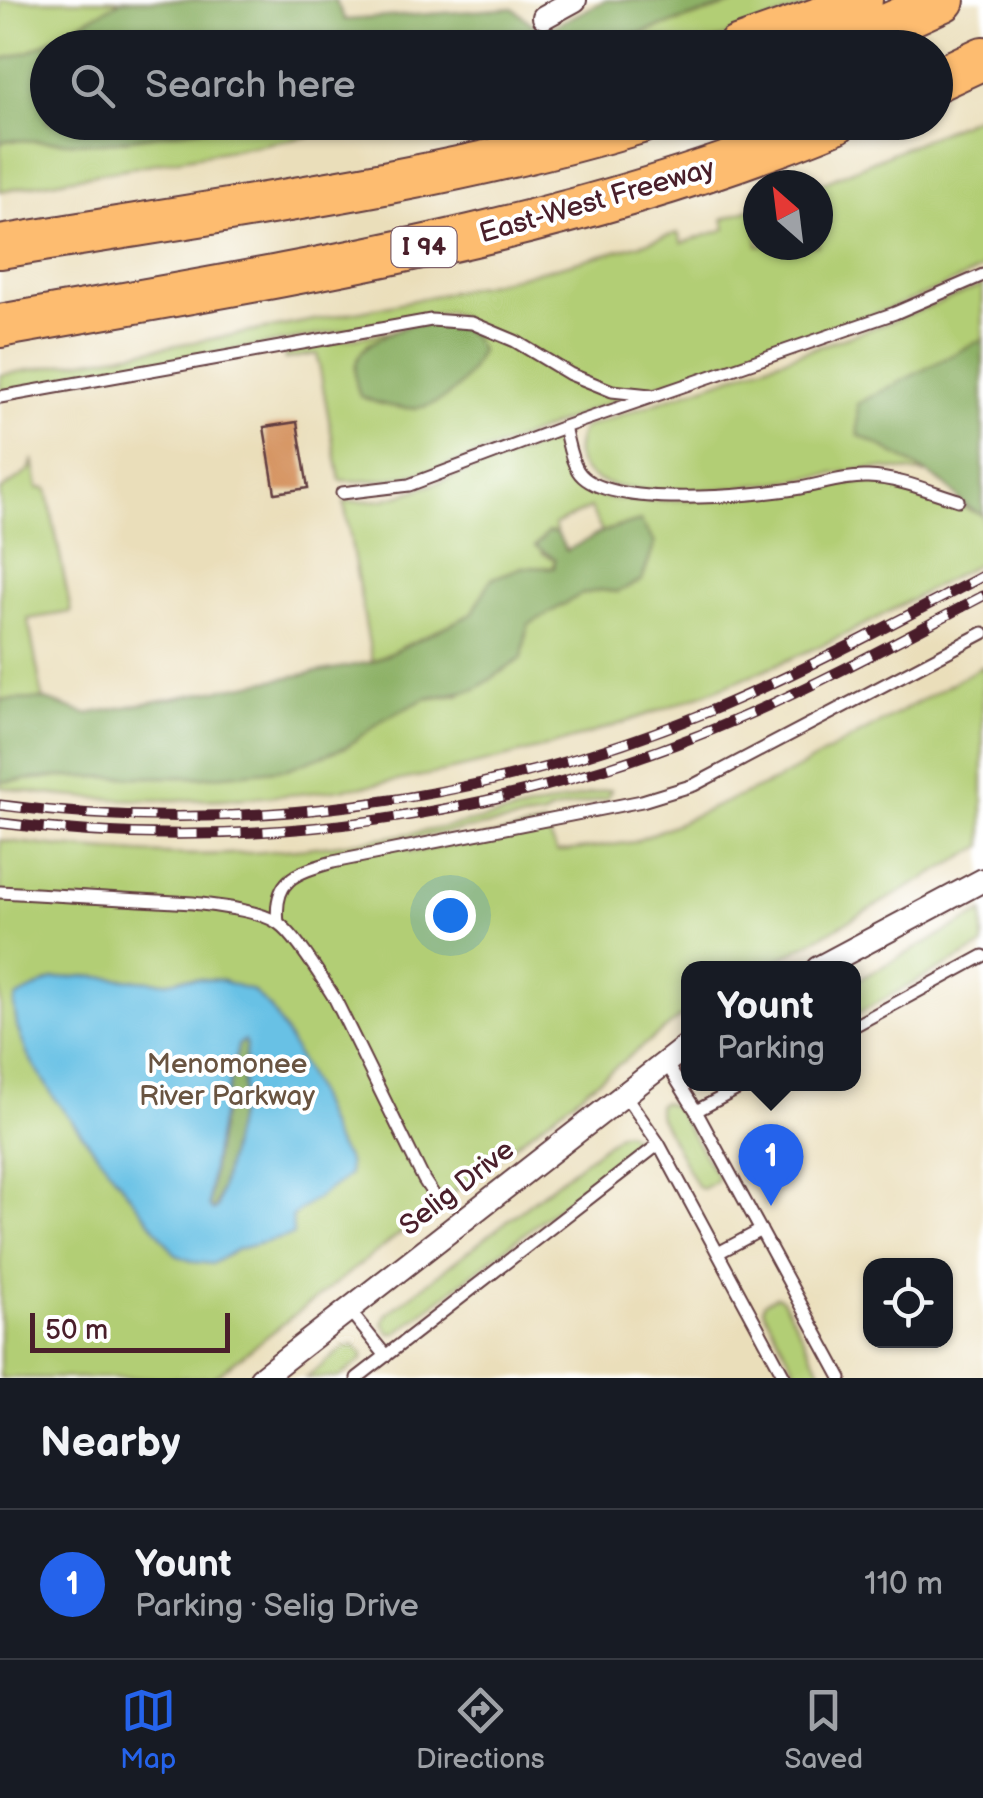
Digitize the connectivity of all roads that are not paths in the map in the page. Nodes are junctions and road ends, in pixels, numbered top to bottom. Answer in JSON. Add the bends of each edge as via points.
{"nodes":[{"id":1,"x":576,"y":0,"type":"edge"},
{"id":2,"x":861,"y":0,"type":"edge"},
{"id":3,"x":944,"y":0,"type":"edge"},
{"id":4,"x":544,"y":16,"type":"dead end"},
{"id":5,"x":788,"y":30,"type":"edge"},
{"id":6,"x":877,"y":30,"type":"edge"},
{"id":7,"x":983,"y":58,"type":"edge"},
{"id":8,"x":953,"y":72,"type":"edge"},
{"id":9,"x":479,"y":140,"type":"edge"},
{"id":10,"x":581,"y":140,"type":"edge"},
{"id":11,"x":789,"y":140,"type":"edge"},
{"id":12,"x":406,"y":179,"type":"junction"},
{"id":13,"x":0,"y":247,"type":"edge"},
{"id":14,"x":983,"y":275,"type":"edge"},
{"id":15,"x":0,"y":326,"type":"edge"},
{"id":16,"x":654,"y":396,"type":"junction"},
{"id":17,"x":0,"y":398,"type":"edge"},
{"id":18,"x":564,"y":427,"type":"junction"},
{"id":19,"x":342,"y":494,"type":"dead end"},
{"id":20,"x":958,"y":500,"type":"dead end"},
{"id":21,"x":983,"y":633,"type":"edge"},
{"id":22,"x":983,"y":880,"type":"edge"},
{"id":23,"x":0,"y":892,"type":"edge"},
{"id":24,"x":278,"y":923,"type":"junction"},
{"id":25,"x":983,"y":956,"type":"edge"},
{"id":26,"x":831,"y":961,"type":"edge"},
{"id":27,"x":861,"y":1022,"type":"edge"},
{"id":28,"x":681,"y":1050,"type":"edge"},
{"id":29,"x":666,"y":1063,"type":"junction"},
{"id":30,"x":681,"y":1087,"type":"edge"},
{"id":31,"x":684,"y":1091,"type":"edge"},
{"id":32,"x":734,"y":1091,"type":"edge"},
{"id":33,"x":625,"y":1095,"type":"junction"},
{"id":34,"x":696,"y":1111,"type":"junction"},
{"id":35,"x":659,"y":1144,"type":"junction"},
{"id":36,"x":439,"y":1203,"type":"dead end"},
{"id":37,"x":761,"y":1230,"type":"junction"},
{"id":38,"x":718,"y":1253,"type":"junction"},
{"id":39,"x":349,"y":1310,"type":"junction"},
{"id":40,"x":386,"y":1356,"type":"junction"},
{"id":41,"x":261,"y":1378,"type":"edge"},
{"id":42,"x":357,"y":1378,"type":"edge"},
{"id":43,"x":785,"y":1378,"type":"edge"},
{"id":44,"x":841,"y":1378,"type":"edge"}],
"edges":[{"from":1,"to":4,"type":"street"},
{"from":2,"to":5,"type":"highway"},
{"from":3,"to":6,"type":"highway"},
{"from":7,"to":8,"type":"highway"},
{"from":9,"to":12,"type":"highway"},
{"from":10,"to":12,"type":"highway"},
{"from":11,"to":15,"type":"highway","name":"East-West Freeway","number":"I 94","via":[[719,167],[488,233]]},
{"from":12,"to":13,"type":"highway"},
{"from":14,"to":16,"type":"lane"},
{"from":16,"to":17,"type":"lane","via":[[584,380],[472,322],[431,320]]},
{"from":16,"to":18,"type":"lane"},
{"from":18,"to":19,"type":"lane","via":[[409,485]]},
{"from":18,"to":20,"type":"lane","via":[[578,472],[614,493],[687,497],[868,476]]},
{"from":21,"to":24,"type":"lane","via":[[694,785],[301,873],[279,890]]},
{"from":22,"to":26,"type":"street"},
{"from":23,"to":24,"type":"lane","via":[[222,906]]},
{"from":24,"to":36,"type":"lane","via":[[335,999]]},
{"from":25,"to":27,"type":"lane"},
{"from":28,"to":29,"type":"street","name":"Selig Drive"},
{"from":29,"to":30,"type":"lane"},
{"from":29,"to":33,"type":"street","name":"Selig Drive"},
{"from":31,"to":34,"type":"lane"},
{"from":32,"to":34,"type":"lane"},
{"from":33,"to":35,"type":"lane"},
{"from":33,"to":39,"type":"street","name":"Selig Drive"},
{"from":34,"to":37,"type":"lane"},
{"from":35,"to":38,"type":"lane"},
{"from":35,"to":40,"type":"lane"},
{"from":37,"to":38,"type":"lane"},
{"from":37,"to":44,"type":"lane"},
{"from":38,"to":43,"type":"lane"},
{"from":39,"to":40,"type":"lane"},
{"from":39,"to":41,"type":"street","name":"Selig Drive"},
{"from":40,"to":42,"type":"lane"}]}
